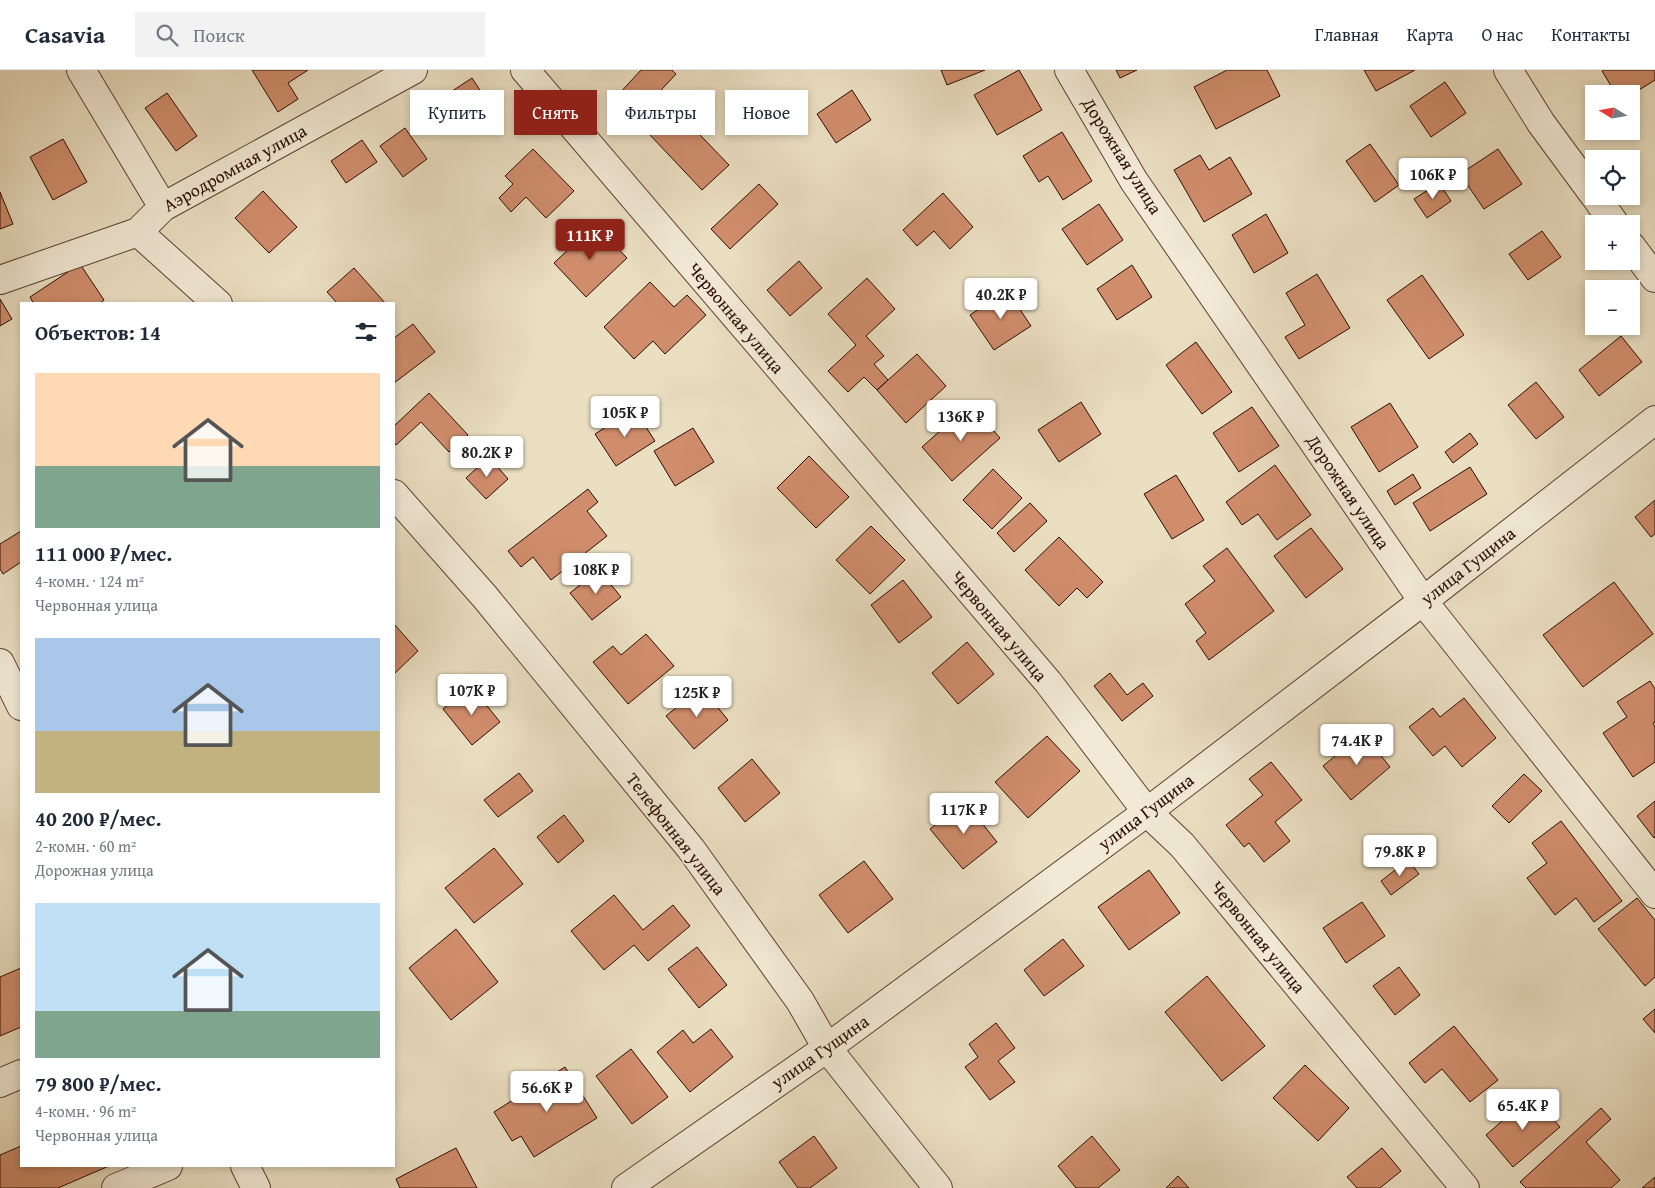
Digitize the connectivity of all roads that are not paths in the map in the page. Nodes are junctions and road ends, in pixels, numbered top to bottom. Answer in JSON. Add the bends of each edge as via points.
{"nodes":[{"id":1,"x":81,"y":70,"type":"edge"},
{"id":2,"x":413,"y":70,"type":"edge"},
{"id":3,"x":525,"y":70,"type":"edge"},
{"id":4,"x":1069,"y":70,"type":"edge"},
{"id":5,"x":1508,"y":70,"type":"edge"},
{"id":6,"x":1585,"y":184,"type":"edge"},
{"id":7,"x":163,"y":206,"type":"junction"},
{"id":8,"x":138,"y":232,"type":"junction"},
{"id":9,"x":1640,"y":258,"type":"edge"},
{"id":10,"x":1655,"y":278,"type":"edge"},
{"id":11,"x":0,"y":280,"type":"edge"},
{"id":12,"x":216,"y":302,"type":"edge"},
{"id":13,"x":1655,"y":420,"type":"edge"},
{"id":14,"x":395,"y":495,"type":"edge"},
{"id":15,"x":1423,"y":602,"type":"junction"},
{"id":16,"x":0,"y":663,"type":"edge"},
{"id":17,"x":20,"y":704,"type":"edge"},
{"id":18,"x":1147,"y":812,"type":"junction"},
{"id":19,"x":1655,"y":894,"type":"edge"},
{"id":20,"x":827,"y":1048,"type":"junction"},
{"id":21,"x":20,"y":1074,"type":"edge"},
{"id":22,"x":0,"y":1083,"type":"edge"},
{"id":23,"x":166,"y":1167,"type":"edge"},
{"id":24,"x":246,"y":1167,"type":"edge"},
{"id":25,"x":923,"y":1183,"type":"edge"},
{"id":26,"x":116,"y":1188,"type":"edge"},
{"id":27,"x":256,"y":1188,"type":"edge"},
{"id":28,"x":626,"y":1188,"type":"edge"},
{"id":29,"x":1465,"y":1188,"type":"edge"}],
"edges":[{"from":1,"to":7,"type":"street"},
{"from":2,"to":7,"type":"street","name":"Аэродромная улица"},
{"from":3,"to":18,"type":"street","name":"Червонная улица","via":[[1048,682]]},
{"from":4,"to":15,"type":"street","name":"Дорожная улица","via":[[1134,181]]},
{"from":5,"to":6,"type":"street"},
{"from":7,"to":8,"type":"street","name":"Аэродромная улица"},
{"from":8,"to":11,"type":"street","name":"Аэродромная улица"},
{"from":8,"to":12,"type":"street"},
{"from":9,"to":10,"type":"street"},
{"from":13,"to":15,"type":"street","name":"улица Гущина"},
{"from":14,"to":20,"type":"street","name":"Телефонная улица","via":[[485,597],[691,849],[800,1001]]},
{"from":15,"to":18,"type":"street","name":"улица Гущина"},
{"from":15,"to":19,"type":"street","name":"Дорожная улица"},
{"from":16,"to":17,"type":"street"},
{"from":18,"to":20,"type":"street","name":"улица Гущина"},
{"from":18,"to":29,"type":"street","name":"Червонная улица","via":[[1182,844]]},
{"from":20,"to":25,"type":"street","name":"Телефонная улица"},
{"from":20,"to":28,"type":"street","name":"улица Гущина"},
{"from":21,"to":22,"type":"street"},
{"from":23,"to":26,"type":"street"},
{"from":24,"to":27,"type":"street"}]}
